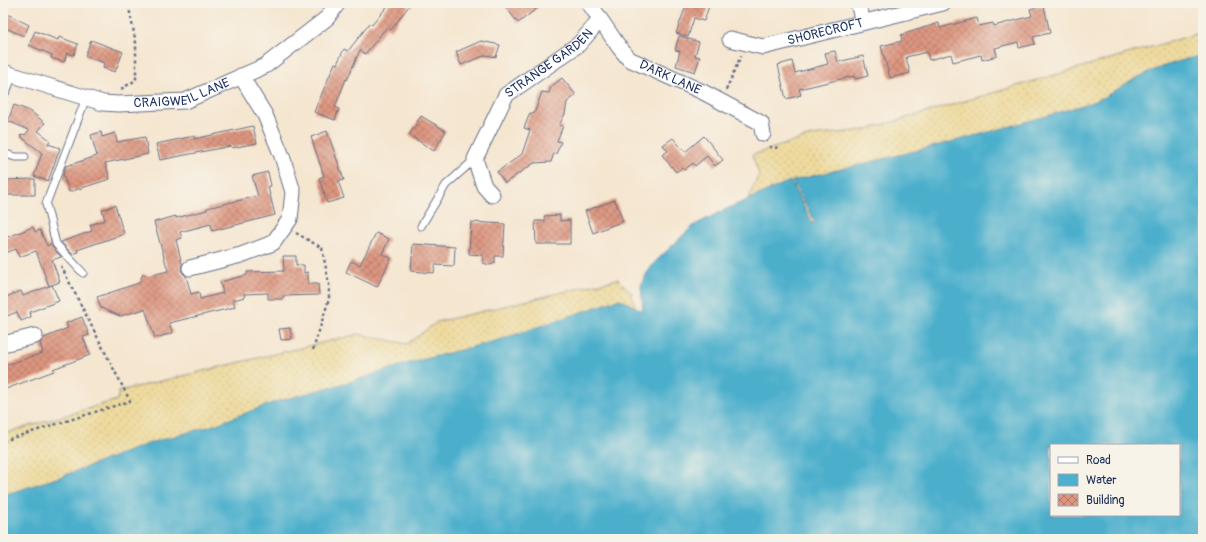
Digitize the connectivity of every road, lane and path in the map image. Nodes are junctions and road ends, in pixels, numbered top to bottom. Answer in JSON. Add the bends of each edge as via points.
{"nodes":[{"id":1,"x":130,"y":3,"type":"edge"},
{"id":2,"x":338,"y":3,"type":"edge"},
{"id":3,"x":589,"y":3,"type":"edge"},
{"id":4,"x":858,"y":3,"type":"edge"},
{"id":5,"x":943,"y":3,"type":"edge"},
{"id":6,"x":600,"y":20,"type":"junction"},
{"id":7,"x":863,"y":22,"type":"junction"},
{"id":8,"x":730,"y":39,"type":"dead end"},
{"id":9,"x":747,"y":43,"type":"junction"},
{"id":10,"x":6,"y":73,"type":"edge"},
{"id":11,"x":241,"y":76,"type":"junction"},
{"id":12,"x":3,"y":89,"type":"edge"},
{"id":13,"x":86,"y":98,"type":"junction"},
{"id":14,"x":720,"y":101,"type":"junction"},
{"id":15,"x":118,"y":104,"type":"junction"},
{"id":16,"x":763,"y":134,"type":"dead end"},
{"id":17,"x":3,"y":153,"type":"edge"},
{"id":18,"x":25,"y":157,"type":"dead end"},
{"id":19,"x":476,"y":159,"type":"junction"},
{"id":20,"x":492,"y":195,"type":"dead end"},
{"id":21,"x":285,"y":226,"type":"junction"},
{"id":22,"x":422,"y":226,"type":"dead end"},
{"id":23,"x":190,"y":268,"type":"dead end"},
{"id":24,"x":83,"y":273,"type":"dead end"},
{"id":25,"x":35,"y":336,"type":"dead end"},
{"id":26,"x":3,"y":344,"type":"edge"},
{"id":27,"x":313,"y":350,"type":"dead end"},
{"id":28,"x":130,"y":401,"type":"dead end"},
{"id":29,"x":3,"y":441,"type":"edge"}],
"edges":[{"from":1,"to":15,"type":"path","via":[[136,43],[136,80],[118,91]]},
{"from":2,"to":11,"type":"street","name":"CRAIGWEIL LANE","via":[[327,18],[265,66]]},
{"from":3,"to":6,"type":"street","name":"DARK LANE"},
{"from":4,"to":7,"type":"street"},
{"from":5,"to":7,"type":"street","name":"SHORECROFT"},
{"from":6,"to":14,"type":"street","name":"DARK LANE","via":[[629,59]]},
{"from":6,"to":19,"type":"street","name":"STRANGE GARDEN","via":[[579,44],[506,95]]},
{"from":7,"to":9,"type":"street","name":"SHORECROFT","via":[[764,47]]},
{"from":8,"to":9,"type":"street","name":"SHORECROFT"},
{"from":9,"to":14,"type":"path"},
{"from":10,"to":12,"type":"street"},
{"from":10,"to":13,"type":"street","name":"CRAIGWEIL LANE"},
{"from":11,"to":15,"type":"street","name":"CRAIGWEIL LANE","via":[[185,101]]},
{"from":11,"to":21,"type":"street","via":[[265,115],[291,185],[293,192],[290,219]]},
{"from":13,"to":15,"type":"street","name":"CRAIGWEIL LANE"},
{"from":13,"to":24,"type":"lane","via":[[46,204],[56,244]]},
{"from":14,"to":16,"type":"street","name":"DARK LANE","via":[[761,123]]},
{"from":17,"to":18,"type":"lane"},
{"from":19,"to":20,"type":"street","via":[[484,186]]},
{"from":19,"to":22,"type":"lane","via":[[446,185]]},
{"from":21,"to":23,"type":"street","via":[[273,243],[241,255]]},
{"from":21,"to":27,"type":"path","via":[[322,248],[329,284],[329,299]]},
{"from":25,"to":26,"type":"street"},
{"from":28,"to":29,"type":"path"}]}
